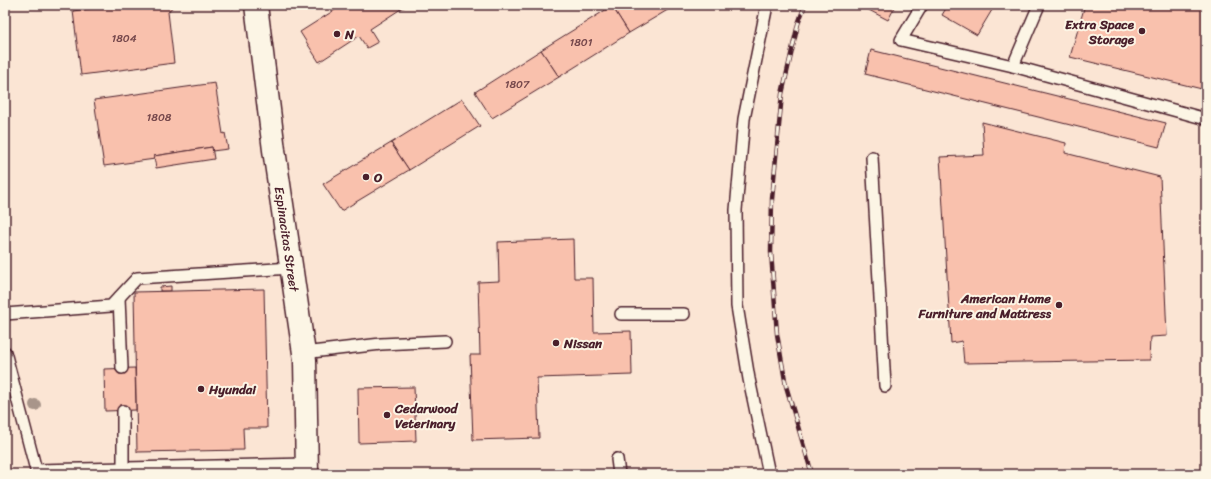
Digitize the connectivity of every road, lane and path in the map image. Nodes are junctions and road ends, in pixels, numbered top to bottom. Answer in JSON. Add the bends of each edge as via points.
{"nodes":[{"id":1,"x":256,"y":5,"type":"edge"},
{"id":2,"x":767,"y":5,"type":"edge"},
{"id":3,"x":922,"y":5,"type":"edge"},
{"id":4,"x":1039,"y":5,"type":"edge"},
{"id":5,"x":1013,"y":66,"type":"junction"},
{"id":6,"x":1206,"y":119,"type":"edge"},
{"id":7,"x":872,"y":157,"type":"dead end"},
{"id":8,"x":291,"y":268,"type":"junction"},
{"id":9,"x":119,"y":298,"type":"junction"},
{"id":10,"x":5,"y":314,"type":"edge"},
{"id":11,"x":621,"y":314,"type":"dead end"},
{"id":12,"x":684,"y":314,"type":"dead end"},
{"id":13,"x":445,"y":341,"type":"dead end"},
{"id":14,"x":5,"y":352,"type":"edge"},
{"id":15,"x":303,"y":353,"type":"junction"},
{"id":16,"x":122,"y":368,"type":"dead end"},
{"id":17,"x":885,"y":386,"type":"dead end"},
{"id":18,"x":123,"y":411,"type":"dead end"},
{"id":19,"x":617,"y":459,"type":"dead end"},
{"id":20,"x":123,"y":468,"type":"junction"},
{"id":21,"x":307,"y":469,"type":"edge"},
{"id":22,"x":167,"y":470,"type":"edge"},
{"id":23,"x":618,"y":474,"type":"edge"},
{"id":24,"x":770,"y":474,"type":"edge"}],
"edges":[{"from":1,"to":8,"type":"street","name":"Espinacitas Street"},
{"from":2,"to":24,"type":"lane","via":[[744,118],[736,210],[737,306],[749,379]]},
{"from":3,"to":5,"type":"lane","via":[[901,40]]},
{"from":4,"to":5,"type":"lane"},
{"from":5,"to":6,"type":"lane"},
{"from":7,"to":17,"type":"lane"},
{"from":8,"to":9,"type":"lane","via":[[137,278]]},
{"from":8,"to":15,"type":"street","name":"Espinacitas Street"},
{"from":9,"to":10,"type":"lane","via":[[111,306]]},
{"from":9,"to":16,"type":"lane"},
{"from":11,"to":12,"type":"lane"},
{"from":13,"to":15,"type":"lane","via":[[381,344]]},
{"from":14,"to":20,"type":"lane","via":[[36,470]]},
{"from":15,"to":21,"type":"street","name":"Espinacitas Street"},
{"from":18,"to":20,"type":"lane"},
{"from":19,"to":23,"type":"lane"},
{"from":20,"to":22,"type":"lane"},
{"from":21,"to":22,"type":"lane"}]}
